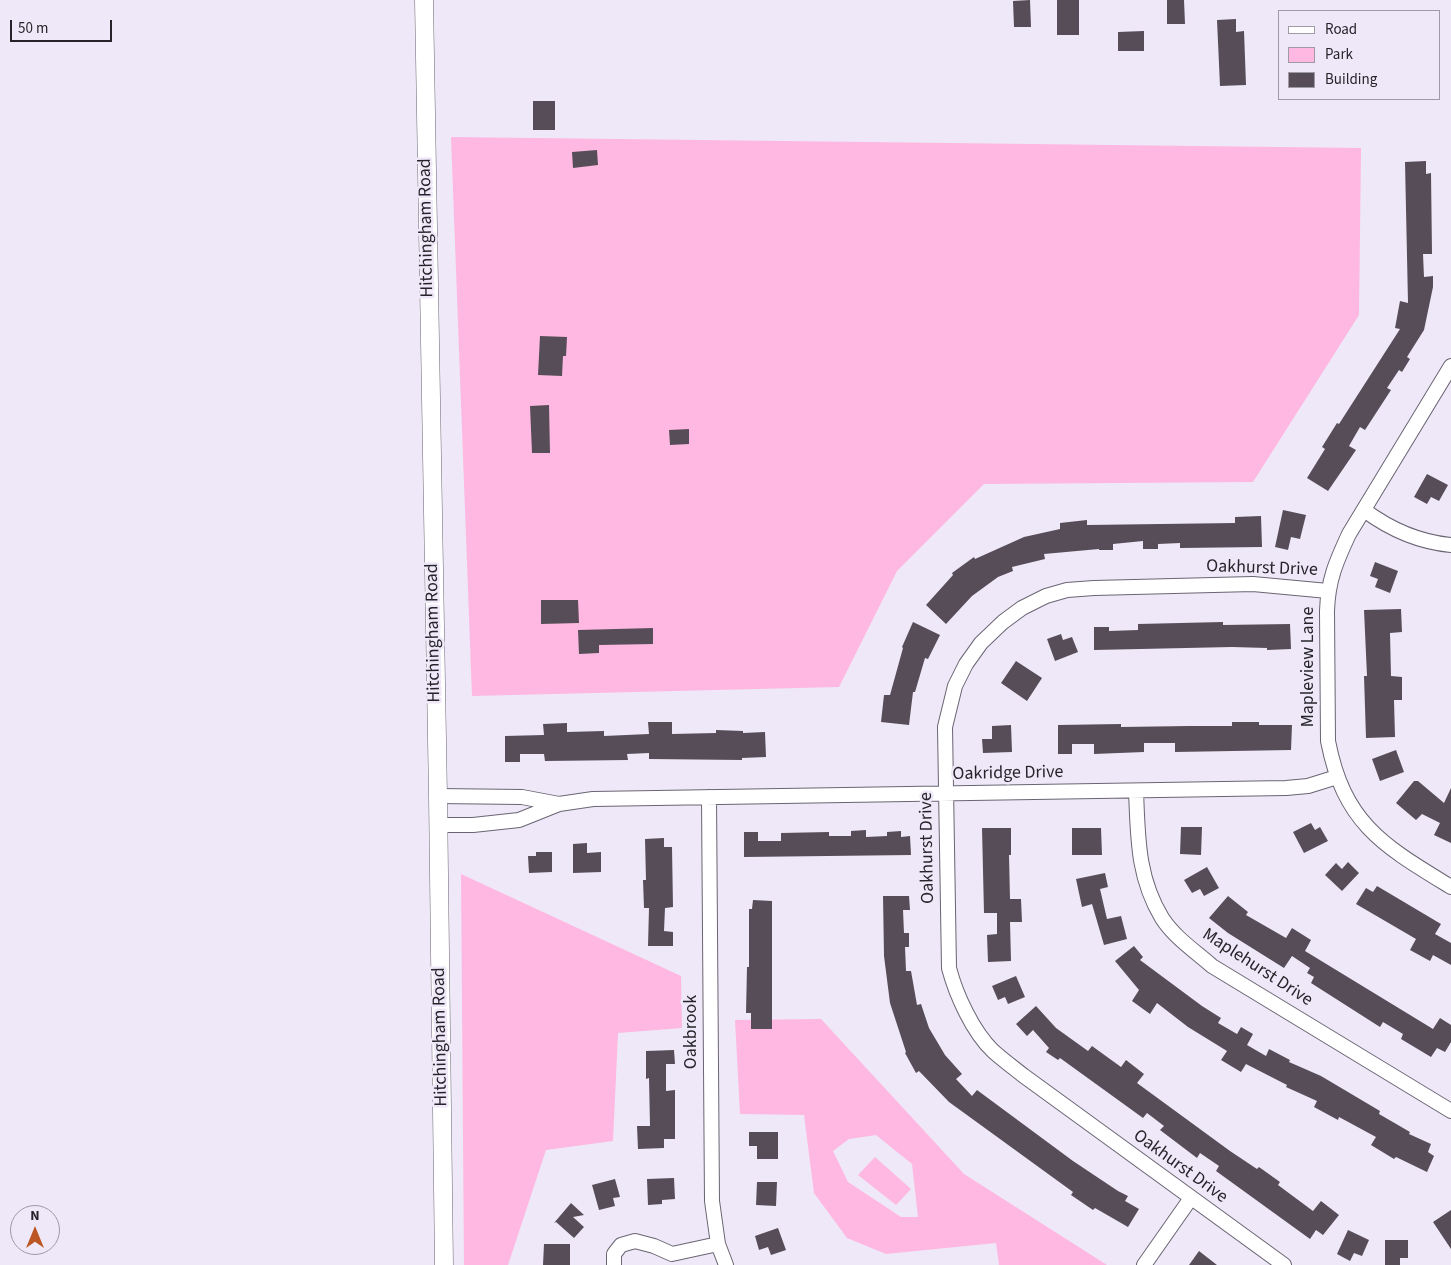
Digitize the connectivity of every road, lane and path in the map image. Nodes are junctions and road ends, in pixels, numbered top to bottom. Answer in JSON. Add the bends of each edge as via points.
{"nodes":[{"id":1,"x":424,"y":0,"type":"edge"},
{"id":2,"x":1451,"y":366,"type":"edge"},
{"id":3,"x":1364,"y":510,"type":"junction"},
{"id":4,"x":1451,"y":546,"type":"edge"},
{"id":5,"x":1328,"y":591,"type":"junction"},
{"id":6,"x":1337,"y":777,"type":"junction"},
{"id":7,"x":1136,"y":790,"type":"junction"},
{"id":8,"x":945,"y":793,"type":"junction"},
{"id":9,"x":438,"y":796,"type":"junction"},
{"id":10,"x":709,"y":797,"type":"junction"},
{"id":11,"x":559,"y":804,"type":"junction"},
{"id":12,"x":438,"y":826,"type":"junction"},
{"id":13,"x":1451,"y":887,"type":"edge"},
{"id":14,"x":1451,"y":1111,"type":"edge"},
{"id":15,"x":1191,"y":1198,"type":"junction"},
{"id":16,"x":718,"y":1244,"type":"junction"},
{"id":17,"x":672,"y":1254,"type":"junction"},
{"id":18,"x":444,"y":1265,"type":"edge"},
{"id":19,"x":614,"y":1265,"type":"edge"},
{"id":20,"x":663,"y":1265,"type":"edge"},
{"id":21,"x":726,"y":1265,"type":"edge"},
{"id":22,"x":1144,"y":1265,"type":"edge"},
{"id":23,"x":1284,"y":1265,"type":"edge"}],
"edges":[{"from":1,"to":9,"type":"street","name":"Hitchingham Road"},
{"from":2,"to":3,"type":"street","name":"Mapleview Lane"},
{"from":3,"to":4,"type":"street","via":[[1396,530],[1422,541]]},
{"from":3,"to":5,"type":"street","name":"Mapleview Lane","via":[[1336,563]]},
{"from":5,"to":6,"type":"street","name":"Mapleview Lane","via":[[1328,741]]},
{"from":5,"to":8,"type":"street","name":"Oakhurst Drive","via":[[1253,584],[1094,588],[1060,592],[1022,608],[981,643],[955,686],[945,727]]},
{"from":6,"to":7,"type":"street","name":"Oakridge Drive","via":[[1308,786],[1286,788]]},
{"from":6,"to":13,"type":"street","name":"Mapleview Lane","via":[[1357,814],[1376,836],[1408,861]]},
{"from":7,"to":8,"type":"street","name":"Oakridge Drive"},
{"from":7,"to":14,"type":"street","name":"Maplehurst Drive","via":[[1141,869],[1163,919],[1183,942],[1212,966]]},
{"from":8,"to":10,"type":"street","name":"Oakridge Drive"},
{"from":8,"to":15,"type":"street","name":"Oakhurst Drive","via":[[949,968],[953,985],[976,1028],[992,1050],[1024,1076]]},
{"from":9,"to":11,"type":"street","name":"Oakridge Drive","via":[[522,797]]},
{"from":9,"to":12,"type":"street","name":"Hitchingham Road"},
{"from":10,"to":11,"type":"street","name":"Oakridge Drive","via":[[593,798]]},
{"from":10,"to":16,"type":"street","name":"Oakbrook","via":[[712,1201]]},
{"from":11,"to":12,"type":"street","name":"Oakridge Drive","via":[[519,820]]},
{"from":12,"to":18,"type":"street","name":"Hitchingham Road"},
{"from":15,"to":22,"type":"street"},
{"from":15,"to":23,"type":"street","name":"Oakhurst Drive"},
{"from":16,"to":17,"type":"street"},
{"from":16,"to":21,"type":"street","name":"Oakbrook"},
{"from":17,"to":19,"type":"street","via":[[635,1241],[620,1246],[614,1254]]},
{"from":17,"to":20,"type":"street"}]}
